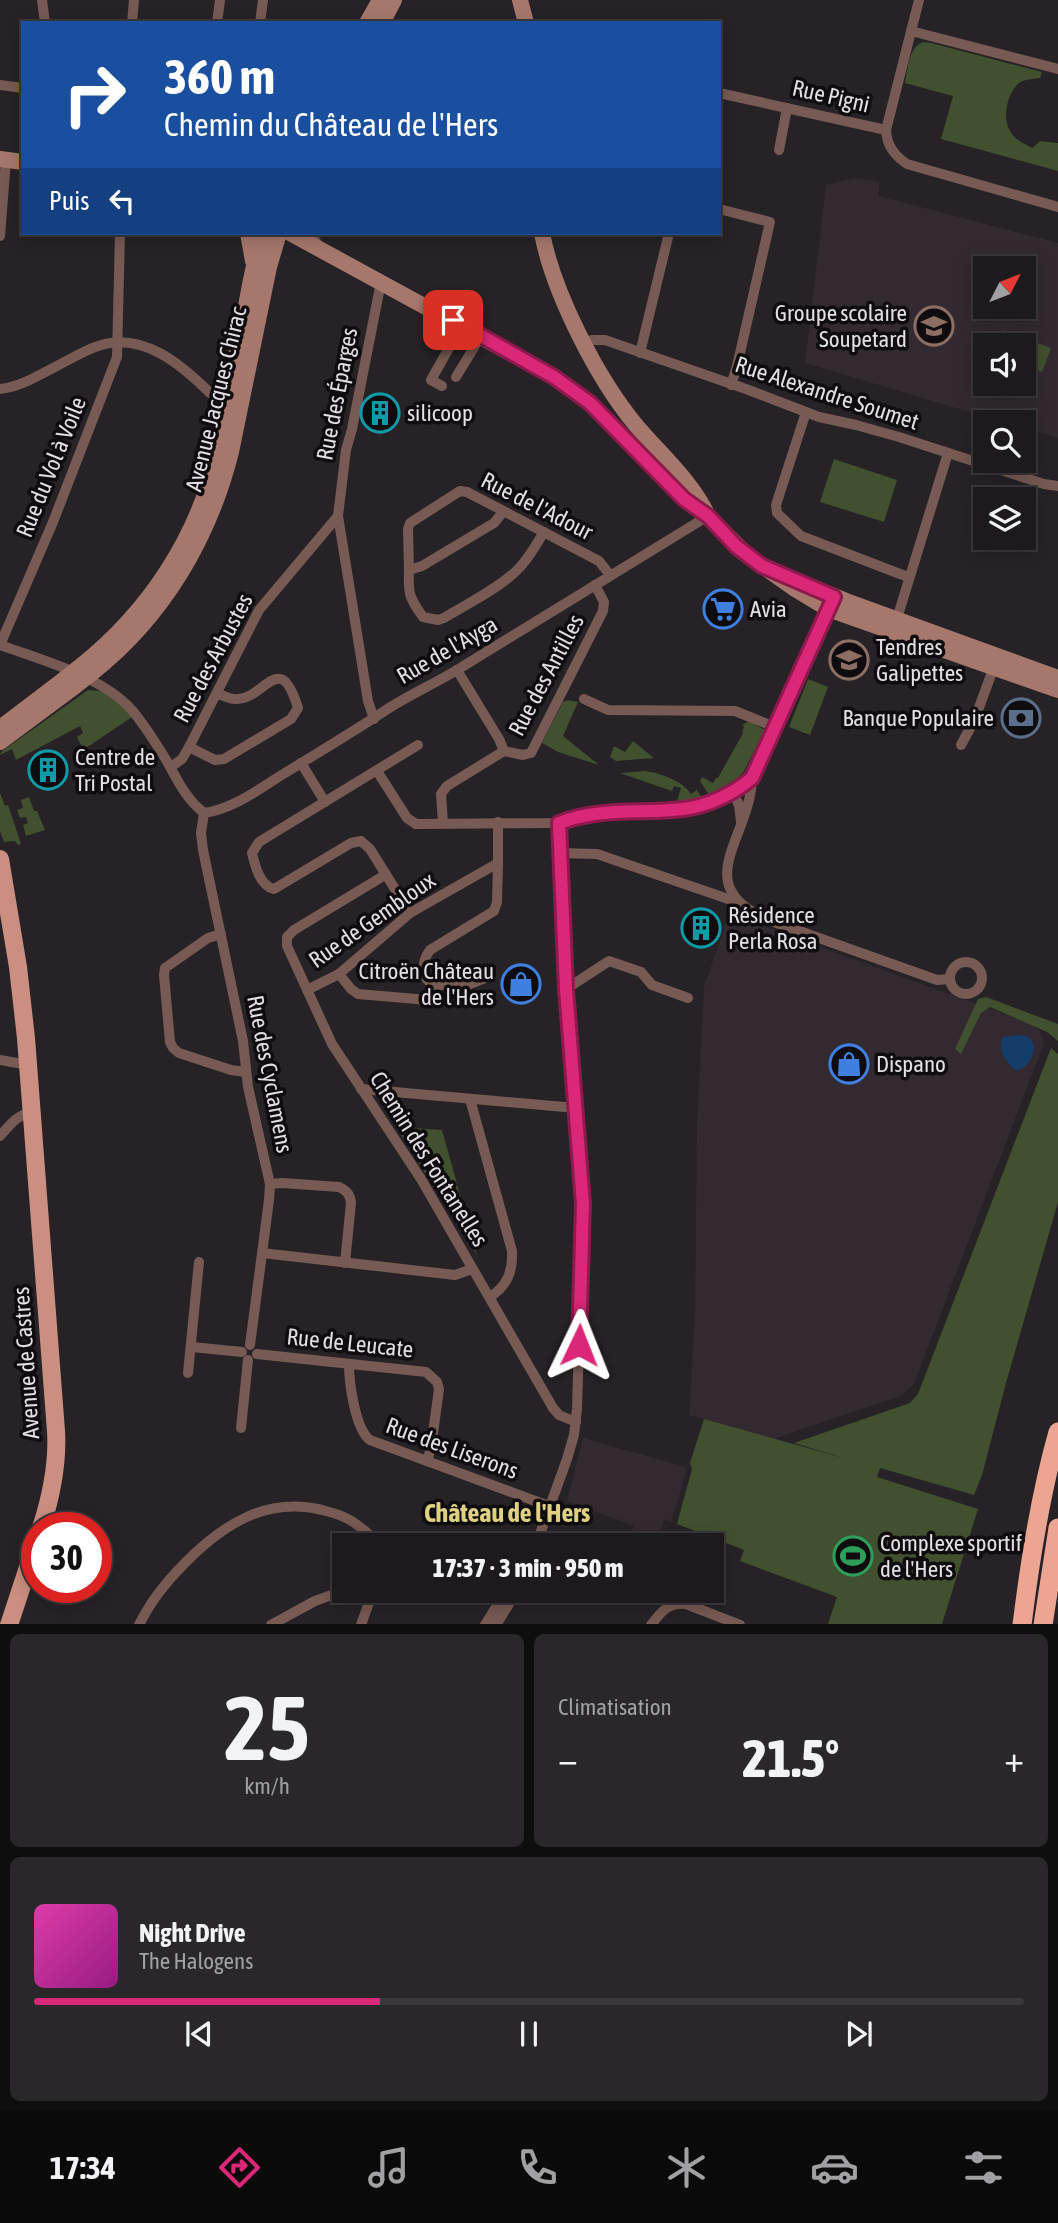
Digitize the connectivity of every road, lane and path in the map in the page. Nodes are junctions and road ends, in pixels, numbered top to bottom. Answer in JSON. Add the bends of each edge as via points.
{"nodes":[{"id":1,"x":42,"y":0,"type":"edge"},
{"id":2,"x":134,"y":0,"type":"edge"},
{"id":3,"x":220,"y":0,"type":"edge"},
{"id":4,"x":263,"y":0,"type":"edge"},
{"id":5,"x":380,"y":0,"type":"edge"},
{"id":6,"x":394,"y":0,"type":"edge"},
{"id":7,"x":520,"y":0,"type":"edge"},
{"id":8,"x":919,"y":0,"type":"edge"},
{"id":9,"x":45,"y":21,"type":"edge"},
{"id":10,"x":132,"y":21,"type":"edge"},
{"id":11,"x":217,"y":21,"type":"edge"},
{"id":12,"x":260,"y":21,"type":"edge"},
{"id":13,"x":369,"y":21,"type":"edge"},
{"id":14,"x":383,"y":21,"type":"edge"},
{"id":15,"x":525,"y":21,"type":"edge"},
{"id":16,"x":911,"y":31,"type":"junction"},
{"id":17,"x":1058,"y":69,"type":"edge"},
{"id":18,"x":0,"y":85,"type":"edge"},
{"id":19,"x":21,"y":88,"type":"edge"},
{"id":20,"x":721,"y":93,"type":"edge"},
{"id":21,"x":787,"y":108,"type":"junction"},
{"id":22,"x":886,"y":130,"type":"junction"},
{"id":23,"x":779,"y":150,"type":"dead end"},
{"id":24,"x":3,"y":159,"type":"edge"},
{"id":25,"x":21,"y":162,"type":"edge"},
{"id":26,"x":1058,"y":207,"type":"edge"},
{"id":27,"x":721,"y":210,"type":"edge"},
{"id":28,"x":120,"y":235,"type":"edge"},
{"id":29,"x":249,"y":235,"type":"edge"},
{"id":30,"x":264,"y":235,"type":"edge"},
{"id":31,"x":278,"y":235,"type":"edge"},
{"id":32,"x":295,"y":235,"type":"edge"},
{"id":33,"x":543,"y":235,"type":"edge"},
{"id":34,"x":668,"y":235,"type":"edge"},
{"id":35,"x":0,"y":236,"type":"edge"},
{"id":36,"x":312,"y":241,"type":"edge"},
{"id":37,"x":262,"y":267,"type":"junction"},
{"id":38,"x":381,"y":282,"type":"junction"},
{"id":39,"x":462,"y":325,"type":"junction"},
{"id":40,"x":481,"y":336,"type":"junction"},
{"id":41,"x":117,"y":342,"type":"junction"},
{"id":42,"x":584,"y":343,"type":"junction"},
{"id":43,"x":640,"y":353,"type":"junction"},
{"id":44,"x":456,"y":377,"type":"dead end"},
{"id":45,"x":731,"y":384,"type":"junction"},
{"id":46,"x":443,"y":386,"type":"dead end"},
{"id":47,"x":0,"y":390,"type":"edge"},
{"id":48,"x":211,"y":394,"type":"dead end"},
{"id":49,"x":806,"y":412,"type":"junction"},
{"id":50,"x":948,"y":453,"type":"junction"},
{"id":51,"x":1058,"y":486,"type":"edge"},
{"id":52,"x":503,"y":512,"type":"junction"},
{"id":53,"x":338,"y":516,"type":"junction"},
{"id":54,"x":708,"y":516,"type":"junction"},
{"id":55,"x":544,"y":533,"type":"junction"},
{"id":56,"x":320,"y":537,"type":"junction"},
{"id":57,"x":343,"y":546,"type":"junction"},
{"id":58,"x":409,"y":569,"type":"junction"},
{"id":59,"x":610,"y":575,"type":"junction"},
{"id":60,"x":908,"y":577,"type":"junction"},
{"id":61,"x":596,"y":584,"type":"junction"},
{"id":62,"x":831,"y":603,"type":"junction"},
{"id":63,"x":852,"y":617,"type":"junction"},
{"id":64,"x":895,"y":626,"type":"junction"},
{"id":65,"x":0,"y":645,"type":"edge"},
{"id":66,"x":975,"y":659,"type":"junction"},
{"id":67,"x":995,"y":661,"type":"junction"},
{"id":68,"x":457,"y":670,"type":"junction"},
{"id":69,"x":1058,"y":678,"type":"edge"},
{"id":70,"x":68,"y":684,"type":"junction"},
{"id":71,"x":1058,"y":690,"type":"edge"},
{"id":72,"x":217,"y":693,"type":"junction"},
{"id":73,"x":584,"y":699,"type":"dead end"},
{"id":74,"x":374,"y":719,"type":"junction"},
{"id":75,"x":775,"y":727,"type":"junction"},
{"id":76,"x":0,"y":728,"type":"edge"},
{"id":77,"x":0,"y":743,"type":"edge"},
{"id":78,"x":418,"y":745,"type":"dead end"},
{"id":79,"x":961,"y":745,"type":"dead end"},
{"id":80,"x":189,"y":747,"type":"junction"},
{"id":81,"x":504,"y":751,"type":"junction"},
{"id":82,"x":301,"y":763,"type":"junction"},
{"id":83,"x":171,"y":768,"type":"junction"},
{"id":84,"x":377,"y":772,"type":"junction"},
{"id":85,"x":752,"y":778,"type":"junction"},
{"id":86,"x":733,"y":793,"type":"junction"},
{"id":87,"x":325,"y":802,"type":"junction"},
{"id":88,"x":204,"y":813,"type":"junction"},
{"id":89,"x":498,"y":822,"type":"junction"},
{"id":90,"x":741,"y":822,"type":"junction"},
{"id":91,"x":443,"y":823,"type":"junction"},
{"id":92,"x":559,"y":823,"type":"junction"},
{"id":93,"x":560,"y":853,"type":"junction"},
{"id":94,"x":0,"y":859,"type":"edge"},
{"id":95,"x":498,"y":863,"type":"junction"},
{"id":96,"x":385,"y":875,"type":"junction"},
{"id":97,"x":3,"y":894,"type":"edge"},
{"id":98,"x":737,"y":902,"type":"junction"},
{"id":99,"x":410,"y":913,"type":"junction"},
{"id":100,"x":221,"y":934,"type":"junction"},
{"id":101,"x":339,"y":974,"type":"junction"},
{"id":102,"x":485,"y":978,"type":"dead end"},
{"id":103,"x":950,"y":979,"type":"dead end"},
{"id":104,"x":437,"y":985,"type":"junction"},
{"id":105,"x":566,"y":989,"type":"junction"},
{"id":106,"x":307,"y":990,"type":"junction"},
{"id":107,"x":688,"y":998,"type":"dead end"},
{"id":108,"x":0,"y":1059,"type":"edge"},
{"id":109,"x":28,"y":1065,"type":"junction"},
{"id":110,"x":246,"y":1072,"type":"junction"},
{"id":111,"x":361,"y":1089,"type":"junction"},
{"id":112,"x":470,"y":1099,"type":"junction"},
{"id":113,"x":576,"y":1108,"type":"junction"},
{"id":114,"x":32,"y":1113,"type":"junction"},
{"id":115,"x":0,"y":1136,"type":"edge"},
{"id":116,"x":270,"y":1184,"type":"junction"},
{"id":117,"x":262,"y":1252,"type":"junction"},
{"id":118,"x":199,"y":1262,"type":"dead end"},
{"id":119,"x":345,"y":1263,"type":"junction"},
{"id":120,"x":472,"y":1269,"type":"junction"},
{"id":121,"x":490,"y":1297,"type":"junction"},
{"id":122,"x":192,"y":1347,"type":"junction"},
{"id":123,"x":250,"y":1353,"type":"junction"},
{"id":124,"x":349,"y":1364,"type":"junction"},
{"id":125,"x":188,"y":1373,"type":"dead end"},
{"id":126,"x":549,"y":1398,"type":"junction"},
{"id":127,"x":577,"y":1409,"type":"junction"},
{"id":128,"x":576,"y":1422,"type":"junction"},
{"id":129,"x":241,"y":1428,"type":"dead end"},
{"id":130,"x":1058,"y":1432,"type":"edge"},
{"id":131,"x":426,"y":1461,"type":"junction"},
{"id":132,"x":553,"y":1507,"type":"junction"},
{"id":133,"x":45,"y":1512,"type":"edge"},
{"id":134,"x":1058,"y":1528,"type":"edge"},
{"id":135,"x":367,"y":1533,"type":"edge"},
{"id":136,"x":541,"y":1533,"type":"edge"},
{"id":137,"x":547,"y":1533,"type":"edge"},
{"id":138,"x":21,"y":1581,"type":"edge"},
{"id":139,"x":332,"y":1595,"type":"edge"},
{"id":140,"x":369,"y":1603,"type":"edge"},
{"id":141,"x":500,"y":1603,"type":"edge"},
{"id":142,"x":504,"y":1603,"type":"edge"},
{"id":143,"x":7,"y":1616,"type":"edge"},
{"id":144,"x":140,"y":1624,"type":"edge"},
{"id":145,"x":273,"y":1624,"type":"edge"},
{"id":146,"x":362,"y":1624,"type":"edge"},
{"id":147,"x":486,"y":1624,"type":"edge"},
{"id":148,"x":496,"y":1624,"type":"edge"},
{"id":149,"x":652,"y":1624,"type":"edge"},
{"id":150,"x":737,"y":1624,"type":"edge"},
{"id":151,"x":1022,"y":1624,"type":"edge"},
{"id":152,"x":1044,"y":1624,"type":"edge"}],
"edges":[{"from":1,"to":9,"type":"street"},
{"from":2,"to":10,"type":"street"},
{"from":3,"to":11,"type":"street"},
{"from":4,"to":12,"type":"street"},
{"from":5,"to":13,"type":"main road"},
{"from":6,"to":14,"type":"main road"},
{"from":7,"to":15,"type":"main road"},
{"from":8,"to":16,"type":"street","name":"Rue Pigni"},
{"from":16,"to":17,"type":"street"},
{"from":16,"to":22,"type":"street","name":"Rue Pigni"},
{"from":18,"to":19,"type":"street"},
{"from":20,"to":21,"type":"street","name":"Rue Pigni"},
{"from":21,"to":22,"type":"street","name":"Rue Pigni"},
{"from":21,"to":23,"type":"street"},
{"from":22,"to":26,"type":"street","via":[[891,150],[907,164]]},
{"from":24,"to":25,"type":"main road"},
{"from":24,"to":35,"type":"street"},
{"from":27,"to":45,"type":"street","via":[[771,222]]},
{"from":28,"to":41,"type":"street","name":"Rue du Vol à Voile"},
{"from":29,"to":37,"type":"main road"},
{"from":30,"to":37,"type":"main road","name":"Avenue Jacques Chirac"},
{"from":31,"to":37,"type":"main road","name":"Avenue Jacques Chirac"},
{"from":32,"to":36,"type":"main road"},
{"from":33,"to":42,"type":"main road"},
{"from":34,"to":43,"type":"street"},
{"from":36,"to":37,"type":"main road","via":[[288,247]]},
{"from":36,"to":38,"type":"main road"},
{"from":37,"to":70,"type":"main road","name":"Avenue Jacques Chirac","bridge":true,"via":[[216,457],[197,513],[175,559],[147,601]]},
{"from":38,"to":39,"type":"main road"},
{"from":38,"to":53,"type":"street","name":"Rue des Éparges","via":[[346,450]]},
{"from":39,"to":40,"type":"main road"},
{"from":39,"to":46,"type":"street","via":[[431,380]]},
{"from":40,"to":44,"type":"street"},
{"from":40,"to":54,"type":"main road","via":[[590,403],[684,499]]},
{"from":41,"to":47,"type":"street","via":[[98,346]]},
{"from":41,"to":48,"type":"street","via":[[146,347],[170,358]]},
{"from":41,"to":65,"type":"street","name":"Rue du Vol à Voile","via":[[117,357]]},
{"from":42,"to":43,"type":"street","name":"Rue Alexandre Soumet","via":[[598,339]]},
{"from":42,"to":54,"type":"main road","via":[[615,397],[701,499]]},
{"from":43,"to":45,"type":"street","name":"Rue Alexandre Soumet"},
{"from":45,"to":49,"type":"street","name":"Rue Alexandre Soumet"},
{"from":49,"to":50,"type":"street","name":"Rue Alexandre Soumet"},
{"from":49,"to":60,"type":"street","via":[[777,513],[802,536]]},
{"from":50,"to":51,"type":"street","name":"Rue Alexandre Soumet"},
{"from":50,"to":60,"type":"street"},
{"from":52,"to":55,"type":"street","name":"Rue de l'Adour"},
{"from":52,"to":58,"type":"street","via":[[494,523],[422,566]]},
{"from":52,"to":58,"type":"street","name":"Rue de l'Adour","via":[[460,491],[414,519],[408,529]]},
{"from":53,"to":56,"type":"street","name":"Rue des Arbustes"},
{"from":53,"to":57,"type":"street"},
{"from":54,"to":59,"type":"street","name":"Rue de l'Ayga"},
{"from":54,"to":62,"type":"main road","via":[[762,566]]},
{"from":55,"to":58,"type":"street","via":[[515,573],[438,620],[423,617],[410,599]]},
{"from":55,"to":59,"type":"street","name":"Rue de l'Adour","via":[[599,561]]},
{"from":56,"to":57,"type":"street","via":[[335,538]]},
{"from":56,"to":72,"type":"street","name":"Rue des Arbustes","via":[[259,610]]},
{"from":57,"to":74,"type":"street"},
{"from":59,"to":61,"type":"street","name":"Rue de l'Ayga"},
{"from":60,"to":64,"type":"street"},
{"from":61,"to":68,"type":"street","name":"Rue de l'Ayga"},
{"from":61,"to":81,"type":"street","name":"Rue des Antilles","via":[[603,597],[603,611],[531,753]]},
{"from":62,"to":63,"type":"main road"},
{"from":62,"to":64,"type":"main road"},
{"from":62,"to":75,"type":"street"},
{"from":63,"to":64,"type":"main road"},
{"from":63,"to":66,"type":"street","via":[[855,624],[968,665]]},
{"from":64,"to":66,"type":"main road"},
{"from":64,"to":67,"type":"main road"},
{"from":65,"to":83,"type":"street","via":[[56,664],[112,692],[128,705]]},
{"from":66,"to":67,"type":"main road"},
{"from":67,"to":69,"type":"main road"},
{"from":67,"to":71,"type":"main road"},
{"from":67,"to":79,"type":"street"},
{"from":68,"to":74,"type":"street","name":"Rue de l'Ayga"},
{"from":68,"to":81,"type":"street","name":"Rue des Antilles"},
{"from":70,"to":76,"type":"main road","name":"Avenue Jacques Chirac"},
{"from":70,"to":77,"type":"main road","name":"Avenue Jacques Chirac"},
{"from":72,"to":80,"type":"street","name":"Rue des Arbustes"},
{"from":72,"to":80,"type":"street","via":[[235,700],[279,680],[290,687],[298,708],[291,719],[223,759],[215,760]]},
{"from":73,"to":75,"type":"street","via":[[608,710],[735,711]]},
{"from":74,"to":82,"type":"street","name":"Rue de l'Ayga"},
{"from":75,"to":85,"type":"street"},
{"from":78,"to":84,"type":"street"},
{"from":80,"to":83,"type":"street","name":"Rue des Arbustes"},
{"from":81,"to":91,"type":"street","via":[[447,786],[441,794]]},
{"from":82,"to":87,"type":"street"},
{"from":82,"to":88,"type":"street","name":"Rue de l'Ayga","via":[[229,806]]},
{"from":83,"to":88,"type":"street","via":[[191,802]]},
{"from":84,"to":87,"type":"street"},
{"from":84,"to":91,"type":"street","via":[[407,818],[416,824]]},
{"from":85,"to":86,"type":"street"},
{"from":85,"to":90,"type":"street","via":[[751,801]]},
{"from":86,"to":90,"type":"street"},
{"from":86,"to":92,"type":"street","via":[[684,809],[590,813]]},
{"from":87,"to":96,"type":"street","via":[[253,849],[262,880],[268,887],[279,886],[357,841],[366,844]]},
{"from":88,"to":100,"type":"street","name":"Rue des Cyclamens","via":[[201,833]]},
{"from":89,"to":91,"type":"street"},
{"from":89,"to":92,"type":"street"},
{"from":89,"to":95,"type":"street"},
{"from":90,"to":98,"type":"street","via":[[728,866]]},
{"from":92,"to":93,"type":"street"},
{"from":93,"to":98,"type":"street","via":[[597,853]]},
{"from":93,"to":105,"type":"street"},
{"from":94,"to":97,"type":"main road","name":"Avenue de Castres"},
{"from":95,"to":99,"type":"street","name":"Rue de Gembloux"},
{"from":95,"to":104,"type":"street","via":[[494,911],[426,955],[425,978]]},
{"from":96,"to":99,"type":"street"},
{"from":96,"to":106,"type":"street","name":"Chemin des Fontanelles","via":[[287,937]]},
{"from":97,"to":109,"type":"main road","name":"Avenue de Castres","via":[[18,967]]},
{"from":98,"to":103,"type":"street","via":[[774,922],[937,980]]},
{"from":99,"to":101,"type":"street","name":"Rue de Gembloux"},
{"from":100,"to":110,"type":"street","name":"Rue des Cyclamens"},
{"from":100,"to":110,"type":"street","via":[[165,968],[170,1042],[179,1052]]},
{"from":101,"to":104,"type":"street","via":[[362,995],[428,1000]]},
{"from":101,"to":106,"type":"street","name":"Rue de Gembloux"},
{"from":102,"to":104,"type":"street","via":[[467,985]]},
{"from":105,"to":107,"type":"street","via":[[609,961],[641,972],[652,985]]},
{"from":105,"to":113,"type":"street"},
{"from":106,"to":111,"type":"street","name":"Chemin des Fontanelles","via":[[332,1044]]},
{"from":108,"to":109,"type":"street"},
{"from":109,"to":114,"type":"main road","name":"Avenue de Castres"},
{"from":110,"to":116,"type":"street","name":"Rue des Cyclamens"},
{"from":111,"to":112,"type":"street"},
{"from":111,"to":120,"type":"street","name":"Chemin des Fontanelles","via":[[421,1179]]},
{"from":112,"to":113,"type":"street"},
{"from":112,"to":121,"type":"street","via":[[512,1251],[509,1276],[502,1290]]},
{"from":113,"to":127,"type":"street","via":[[583,1204]]},
{"from":114,"to":115,"type":"street","via":[[16,1118]]},
{"from":114,"to":133,"type":"main road","name":"Avenue de Castres","via":[[56,1441]]},
{"from":116,"to":117,"type":"street","name":"Rue des Cyclamens"},
{"from":116,"to":119,"type":"street","via":[[339,1187],[351,1196]]},
{"from":117,"to":119,"type":"street"},
{"from":117,"to":123,"type":"street","name":"Rue des Cyclamens"},
{"from":118,"to":122,"type":"street"},
{"from":119,"to":120,"type":"street","via":[[455,1275]]},
{"from":120,"to":121,"type":"street","name":"Chemin des Fontanelles"},
{"from":121,"to":126,"type":"street","name":"Chemin des Fontanelles"},
{"from":122,"to":123,"type":"street","name":"Rue de Leucate"},
{"from":122,"to":125,"type":"street"},
{"from":123,"to":124,"type":"street","name":"Rue de Leucate"},
{"from":123,"to":129,"type":"street","name":"Rue des Cyclamens"},
{"from":124,"to":131,"type":"street","name":"Rue des Liserons","via":[[364,1436]]},
{"from":124,"to":131,"type":"street","name":"Rue de Leucate","via":[[426,1372],[437,1382],[438,1401]]},
{"from":126,"to":127,"type":"street","via":[[562,1408]]},
{"from":126,"to":128,"type":"street","name":"Chemin des Fontanelles","via":[[559,1415]]},
{"from":127,"to":128,"type":"street"},
{"from":128,"to":132,"type":"street"},
{"from":130,"to":151,"type":"highway","via":[[1040,1504]]},
{"from":131,"to":132,"type":"street","name":"Rue des Liserons"},
{"from":132,"to":136,"type":"street"},
{"from":132,"to":137,"type":"street"},
{"from":134,"to":152,"type":"highway"},
{"from":135,"to":144,"type":"street","via":[[338,1514],[307,1506],[254,1513],[205,1542],[169,1580]]},
{"from":138,"to":143,"type":"main road"},
{"from":139,"to":145,"type":"street"},
{"from":140,"to":146,"type":"street"},
{"from":141,"to":147,"type":"street"},
{"from":142,"to":148,"type":"street"},
{"from":149,"to":150,"type":"street","via":[[666,1607],[679,1603]]}]}
